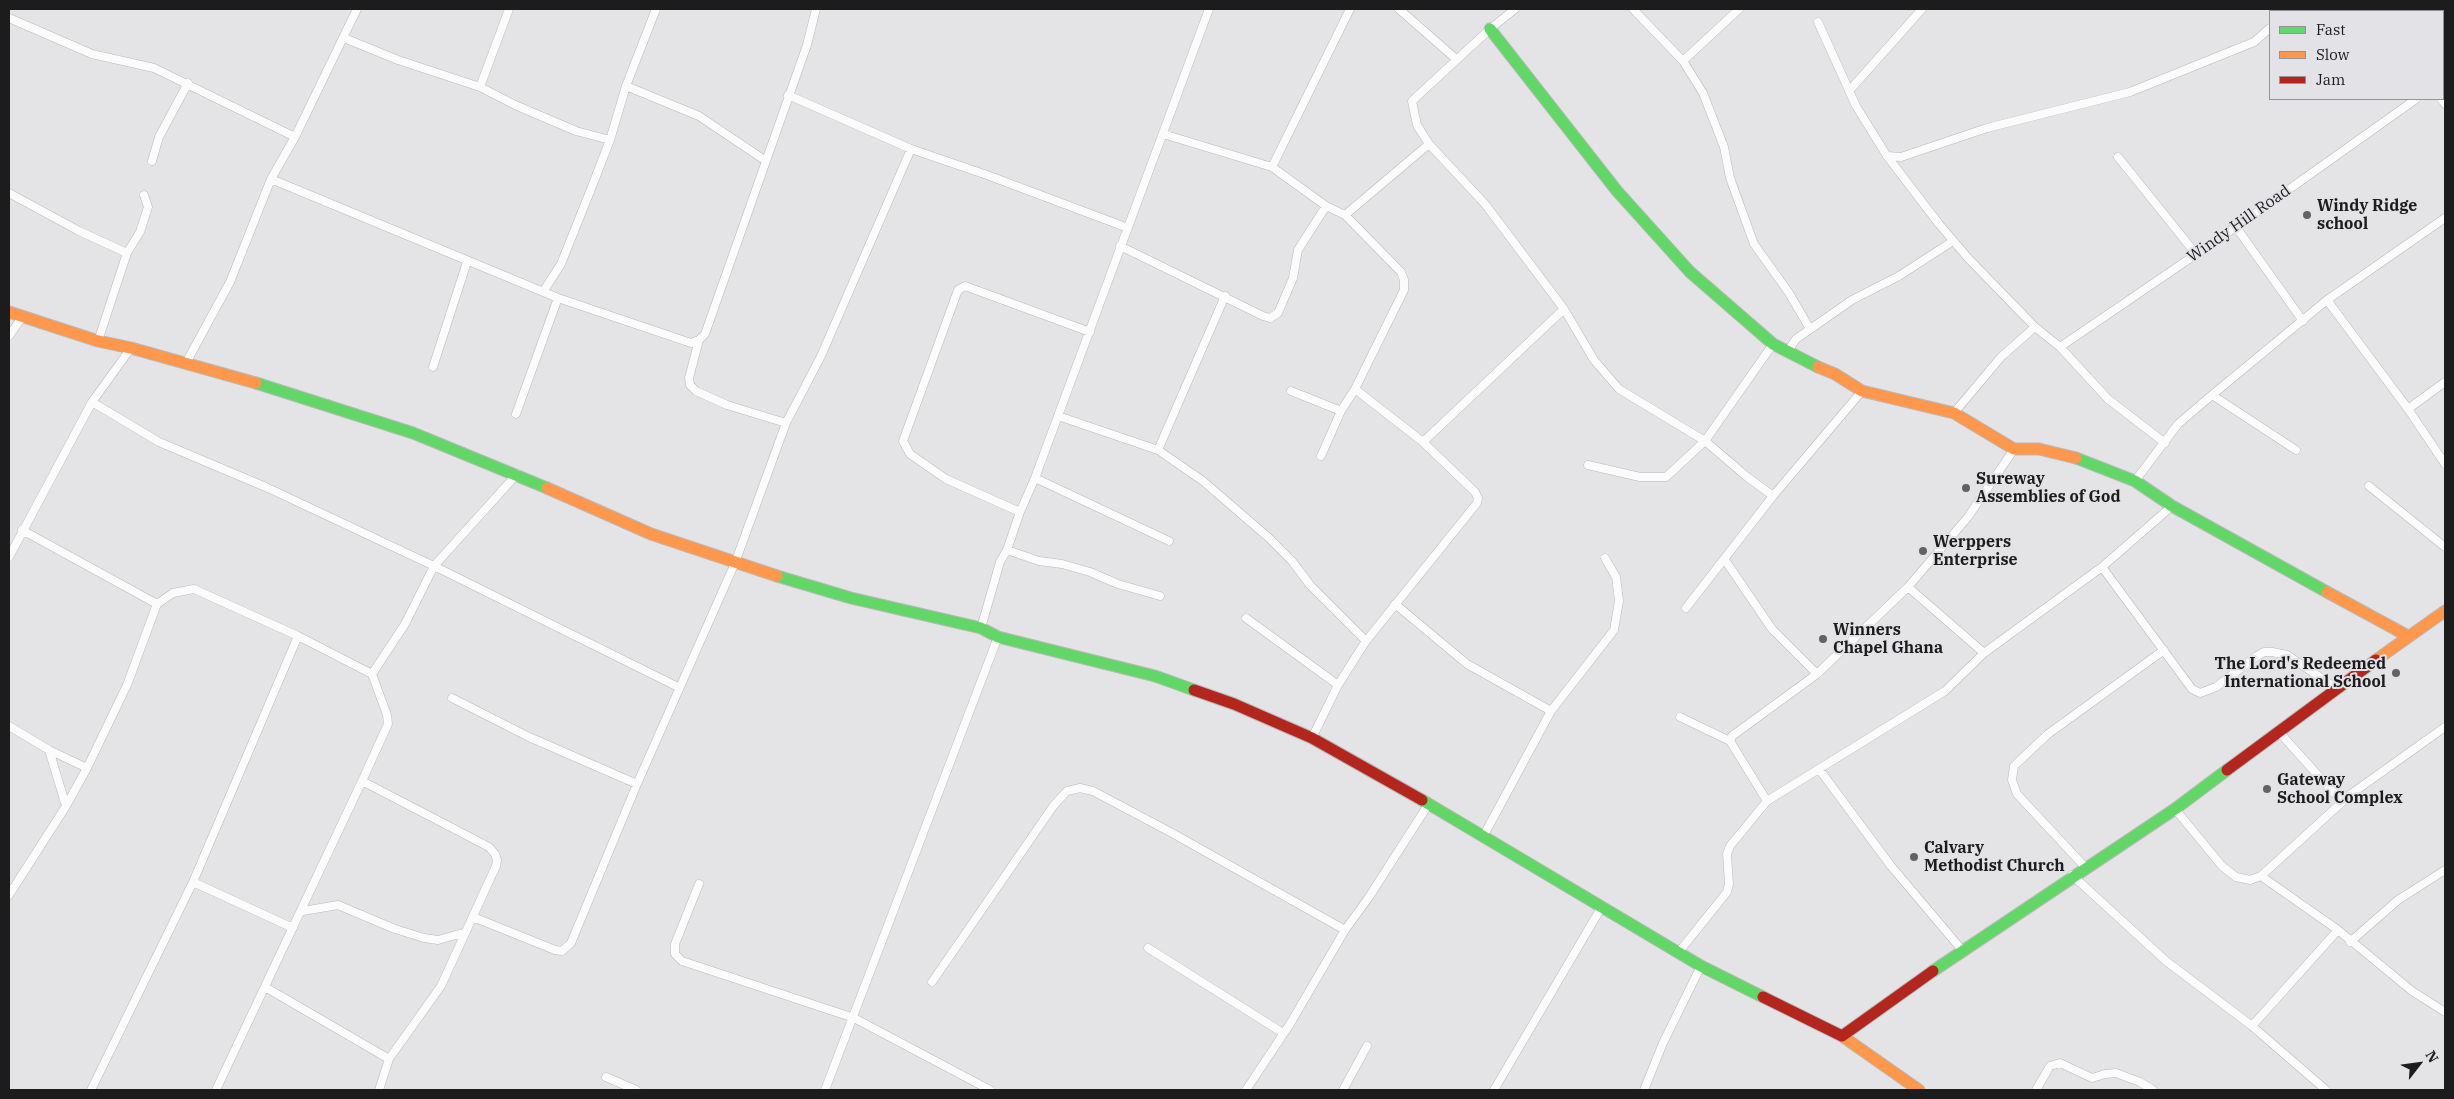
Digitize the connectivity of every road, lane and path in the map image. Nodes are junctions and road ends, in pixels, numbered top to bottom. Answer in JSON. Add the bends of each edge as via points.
{"nodes":[{"id":1,"x":357,"y":9,"type":"edge"},
{"id":2,"x":509,"y":9,"type":"edge"},
{"id":3,"x":656,"y":9,"type":"edge"},
{"id":4,"x":816,"y":9,"type":"edge"},
{"id":5,"x":1209,"y":9,"type":"edge"},
{"id":6,"x":1350,"y":9,"type":"edge"},
{"id":7,"x":1399,"y":9,"type":"edge"},
{"id":8,"x":1515,"y":9,"type":"edge"},
{"id":9,"x":1633,"y":9,"type":"edge"},
{"id":10,"x":1739,"y":9,"type":"edge"},
{"id":11,"x":1922,"y":9,"type":"edge"},
{"id":12,"x":9,"y":18,"type":"edge"},
{"id":13,"x":1818,"y":22,"type":"dead end"},
{"id":14,"x":1490,"y":29,"type":"junction"},
{"id":15,"x":2269,"y":29,"type":"edge"},
{"id":16,"x":344,"y":38,"type":"junction"},
{"id":17,"x":1456,"y":59,"type":"junction"},
{"id":18,"x":1683,"y":61,"type":"junction"},
{"id":19,"x":188,"y":83,"type":"junction"},
{"id":20,"x":626,"y":86,"type":"junction"},
{"id":21,"x":480,"y":87,"type":"junction"},
{"id":22,"x":1849,"y":91,"type":"junction"},
{"id":23,"x":788,"y":95,"type":"junction"},
{"id":24,"x":2415,"y":100,"type":"edge"},
{"id":25,"x":1163,"y":134,"type":"junction"},
{"id":26,"x":295,"y":137,"type":"junction"},
{"id":27,"x":610,"y":140,"type":"junction"},
{"id":28,"x":1429,"y":144,"type":"junction"},
{"id":29,"x":911,"y":150,"type":"junction"},
{"id":30,"x":1887,"y":156,"type":"junction"},
{"id":31,"x":2118,"y":157,"type":"dead end"},
{"id":32,"x":152,"y":161,"type":"dead end"},
{"id":33,"x":766,"y":162,"type":"junction"},
{"id":34,"x":1272,"y":167,"type":"junction"},
{"id":35,"x":272,"y":179,"type":"junction"},
{"id":36,"x":9,"y":193,"type":"edge"},
{"id":37,"x":144,"y":195,"type":"dead end"},
{"id":38,"x":1326,"y":206,"type":"junction"},
{"id":39,"x":1345,"y":215,"type":"junction"},
{"id":40,"x":2445,"y":218,"type":"edge"},
{"id":41,"x":2236,"y":227,"type":"junction"},
{"id":42,"x":1128,"y":228,"type":"junction"},
{"id":43,"x":1953,"y":241,"type":"junction"},
{"id":44,"x":1120,"y":246,"type":"junction"},
{"id":45,"x":127,"y":253,"type":"junction"},
{"id":46,"x":2196,"y":254,"type":"junction"},
{"id":47,"x":467,"y":262,"type":"junction"},
{"id":48,"x":543,"y":292,"type":"junction"},
{"id":49,"x":1225,"y":296,"type":"junction"},
{"id":50,"x":558,"y":298,"type":"junction"},
{"id":51,"x":2328,"y":300,"type":"junction"},
{"id":52,"x":1564,"y":309,"type":"junction"},
{"id":53,"x":9,"y":312,"type":"edge"},
{"id":54,"x":23,"y":316,"type":"junction"},
{"id":55,"x":2303,"y":321,"type":"junction"},
{"id":56,"x":2035,"y":327,"type":"junction"},
{"id":57,"x":1810,"y":330,"type":"junction"},
{"id":58,"x":1090,"y":332,"type":"junction"},
{"id":59,"x":9,"y":336,"type":"edge"},
{"id":60,"x":698,"y":340,"type":"junction"},
{"id":61,"x":98,"y":341,"type":"junction"},
{"id":62,"x":1773,"y":344,"type":"junction"},
{"id":63,"x":2060,"y":347,"type":"junction"},
{"id":64,"x":131,"y":348,"type":"junction"},
{"id":65,"x":1788,"y":351,"type":"junction"},
{"id":66,"x":186,"y":363,"type":"junction"},
{"id":67,"x":433,"y":368,"type":"dead end"},
{"id":68,"x":2445,"y":382,"type":"edge"},
{"id":69,"x":1355,"y":389,"type":"junction"},
{"id":70,"x":1291,"y":391,"type":"dead end"},
{"id":71,"x":1862,"y":391,"type":"junction"},
{"id":72,"x":2212,"y":395,"type":"junction"},
{"id":73,"x":92,"y":402,"type":"junction"},
{"id":74,"x":2408,"y":409,"type":"junction"},
{"id":75,"x":1341,"y":411,"type":"junction"},
{"id":76,"x":1954,"y":413,"type":"junction"},
{"id":77,"x":516,"y":414,"type":"dead end"},
{"id":78,"x":1058,"y":416,"type":"junction"},
{"id":79,"x":786,"y":423,"type":"junction"},
{"id":80,"x":1705,"y":441,"type":"junction"},
{"id":81,"x":1424,"y":442,"type":"junction"},
{"id":82,"x":2165,"y":443,"type":"junction"},
{"id":83,"x":2014,"y":449,"type":"junction"},
{"id":84,"x":1158,"y":450,"type":"junction"},
{"id":85,"x":2296,"y":450,"type":"dead end"},
{"id":86,"x":1321,"y":456,"type":"dead end"},
{"id":87,"x":2445,"y":464,"type":"edge"},
{"id":88,"x":1588,"y":465,"type":"dead end"},
{"id":89,"x":516,"y":474,"type":"junction"},
{"id":90,"x":1035,"y":478,"type":"junction"},
{"id":91,"x":2135,"y":481,"type":"junction"},
{"id":92,"x":2368,"y":486,"type":"dead end"},
{"id":93,"x":1773,"y":496,"type":"junction"},
{"id":94,"x":2172,"y":506,"type":"junction"},
{"id":95,"x":1020,"y":512,"type":"junction"},
{"id":96,"x":22,"y":530,"type":"junction"},
{"id":97,"x":1169,"y":541,"type":"dead end"},
{"id":98,"x":2445,"y":547,"type":"edge"},
{"id":99,"x":1007,"y":550,"type":"junction"},
{"id":100,"x":9,"y":557,"type":"edge"},
{"id":101,"x":1605,"y":558,"type":"dead end"},
{"id":102,"x":1725,"y":560,"type":"junction"},
{"id":103,"x":735,"y":564,"type":"junction"},
{"id":104,"x":434,"y":566,"type":"junction"},
{"id":105,"x":2102,"y":567,"type":"junction"},
{"id":106,"x":1908,"y":587,"type":"junction"},
{"id":107,"x":1160,"y":596,"type":"dead end"},
{"id":108,"x":157,"y":604,"type":"junction"},
{"id":109,"x":1395,"y":604,"type":"junction"},
{"id":110,"x":1686,"y":608,"type":"dead end"},
{"id":111,"x":2445,"y":612,"type":"edge"},
{"id":112,"x":1246,"y":618,"type":"dead end"},
{"id":113,"x":981,"y":628,"type":"junction"},
{"id":114,"x":298,"y":636,"type":"junction"},
{"id":115,"x":2408,"y":636,"type":"junction"},
{"id":116,"x":998,"y":637,"type":"junction"},
{"id":117,"x":1366,"y":641,"type":"junction"},
{"id":118,"x":2164,"y":650,"type":"junction"},
{"id":119,"x":1984,"y":653,"type":"junction"},
{"id":120,"x":372,"y":674,"type":"junction"},
{"id":121,"x":1817,"y":674,"type":"junction"},
{"id":122,"x":1338,"y":686,"type":"junction"},
{"id":123,"x":678,"y":687,"type":"junction"},
{"id":124,"x":2336,"y":688,"type":"junction"},
{"id":125,"x":452,"y":698,"type":"dead end"},
{"id":126,"x":1551,"y":710,"type":"junction"},
{"id":127,"x":1680,"y":717,"type":"dead end"},
{"id":128,"x":9,"y":726,"type":"edge"},
{"id":129,"x":2445,"y":727,"type":"edge"},
{"id":130,"x":2279,"y":732,"type":"junction"},
{"id":131,"x":1312,"y":738,"type":"junction"},
{"id":132,"x":1730,"y":741,"type":"junction"},
{"id":133,"x":49,"y":750,"type":"junction"},
{"id":134,"x":87,"y":768,"type":"junction"},
{"id":135,"x":1819,"y":769,"type":"junction"},
{"id":136,"x":362,"y":782,"type":"junction"},
{"id":137,"x":637,"y":784,"type":"junction"},
{"id":138,"x":1767,"y":801,"type":"junction"},
{"id":139,"x":2342,"y":802,"type":"junction"},
{"id":140,"x":1428,"y":805,"type":"junction"},
{"id":141,"x":66,"y":806,"type":"junction"},
{"id":142,"x":2175,"y":809,"type":"junction"},
{"id":143,"x":1484,"y":834,"type":"junction"},
{"id":144,"x":2085,"y":867,"type":"junction"},
{"id":145,"x":2445,"y":870,"type":"edge"},
{"id":146,"x":2072,"y":875,"type":"junction"},
{"id":147,"x":2261,"y":876,"type":"junction"},
{"id":148,"x":193,"y":882,"type":"junction"},
{"id":149,"x":699,"y":884,"type":"dead end"},
{"id":150,"x":9,"y":895,"type":"edge"},
{"id":151,"x":1602,"y":908,"type":"junction"},
{"id":152,"x":303,"y":911,"type":"junction"},
{"id":153,"x":473,"y":917,"type":"junction"},
{"id":154,"x":293,"y":928,"type":"junction"},
{"id":155,"x":1345,"y":930,"type":"junction"},
{"id":156,"x":2338,"y":930,"type":"junction"},
{"id":157,"x":463,"y":933,"type":"junction"},
{"id":158,"x":2350,"y":942,"type":"junction"},
{"id":159,"x":1148,"y":948,"type":"dead end"},
{"id":160,"x":1962,"y":950,"type":"junction"},
{"id":161,"x":1678,"y":953,"type":"junction"},
{"id":162,"x":1701,"y":966,"type":"junction"},
{"id":163,"x":932,"y":982,"type":"dead end"},
{"id":164,"x":265,"y":987,"type":"junction"},
{"id":165,"x":2445,"y":1012,"type":"edge"},
{"id":166,"x":854,"y":1018,"type":"junction"},
{"id":167,"x":2252,"y":1026,"type":"junction"},
{"id":168,"x":1283,"y":1033,"type":"junction"},
{"id":169,"x":1842,"y":1036,"type":"junction"},
{"id":170,"x":1367,"y":1046,"type":"dead end"},
{"id":171,"x":389,"y":1060,"type":"junction"},
{"id":172,"x":606,"y":1077,"type":"dead end"},
{"id":173,"x":978,"y":1087,"type":"edge"},
{"id":174,"x":91,"y":1090,"type":"edge"},
{"id":175,"x":216,"y":1090,"type":"edge"},
{"id":176,"x":379,"y":1090,"type":"edge"},
{"id":177,"x":636,"y":1090,"type":"edge"},
{"id":178,"x":825,"y":1090,"type":"edge"},
{"id":179,"x":990,"y":1090,"type":"edge"},
{"id":180,"x":1246,"y":1090,"type":"edge"},
{"id":181,"x":1343,"y":1090,"type":"edge"},
{"id":182,"x":1494,"y":1090,"type":"edge"},
{"id":183,"x":1644,"y":1090,"type":"edge"},
{"id":184,"x":1919,"y":1090,"type":"edge"},
{"id":185,"x":2036,"y":1090,"type":"edge"},
{"id":186,"x":2153,"y":1090,"type":"edge"},
{"id":187,"x":2326,"y":1090,"type":"edge"}],
"edges":[{"from":1,"to":16,"type":"street"},
{"from":2,"to":21,"type":"street"},
{"from":3,"to":20,"type":"street"},
{"from":4,"to":23,"type":"street","via":[[807,45]]},
{"from":5,"to":25,"type":"street"},
{"from":6,"to":34,"type":"street"},
{"from":7,"to":17,"type":"street"},
{"from":8,"to":14,"type":"street"},
{"from":9,"to":18,"type":"street"},
{"from":10,"to":18,"type":"street"},
{"from":11,"to":22,"type":"street"},
{"from":12,"to":19,"type":"street","via":[[92,54],[154,68]]},
{"from":13,"to":22,"type":"street"},
{"from":14,"to":17,"type":"street"},
{"from":14,"to":62,"type":"street","via":[[1616,191],[1690,272]]},
{"from":15,"to":30,"type":"street","via":[[2254,42],[2130,92],[1987,128],[1900,157]]},
{"from":16,"to":21,"type":"street"},
{"from":16,"to":26,"type":"street"},
{"from":17,"to":28,"type":"street","via":[[1412,101],[1417,125]]},
{"from":18,"to":57,"type":"street","via":[[1716,123],[1730,178],[1754,244],[1789,293]]},
{"from":19,"to":26,"type":"street"},
{"from":19,"to":32,"type":"street","via":[[159,138]]},
{"from":20,"to":27,"type":"street"},
{"from":20,"to":33,"type":"street","via":[[699,116]]},
{"from":21,"to":27,"type":"street","via":[[576,131]]},
{"from":22,"to":30,"type":"street"},
{"from":23,"to":29,"type":"street"},
{"from":23,"to":33,"type":"street"},
{"from":24,"to":41,"type":"street","name":"Windy Hill Road"},
{"from":25,"to":34,"type":"street"},
{"from":25,"to":42,"type":"street"},
{"from":26,"to":35,"type":"street"},
{"from":27,"to":48,"type":"street","via":[[561,264]]},
{"from":28,"to":39,"type":"street"},
{"from":28,"to":52,"type":"street","via":[[1485,204]]},
{"from":29,"to":42,"type":"street"},
{"from":29,"to":79,"type":"street","via":[[820,356]]},
{"from":30,"to":43,"type":"street"},
{"from":31,"to":46,"type":"street"},
{"from":33,"to":60,"type":"street","via":[[705,334]]},
{"from":34,"to":38,"type":"street"},
{"from":35,"to":47,"type":"street"},
{"from":35,"to":66,"type":"street","via":[[230,282]]},
{"from":36,"to":45,"type":"street"},
{"from":37,"to":45,"type":"street","via":[[148,207],[140,232]]},
{"from":38,"to":39,"type":"street"},
{"from":38,"to":49,"type":"street","via":[[1298,250],[1293,278],[1278,313],[1270,318],[1263,316]]},
{"from":39,"to":69,"type":"street","via":[[1401,272],[1404,280],[1404,290]]},
{"from":40,"to":51,"type":"street"},
{"from":41,"to":46,"type":"street","name":"Windy Hill Road"},
{"from":41,"to":55,"type":"street"},
{"from":42,"to":44,"type":"street"},
{"from":43,"to":56,"type":"street"},
{"from":43,"to":57,"type":"street","via":[[1905,272],[1852,300]]},
{"from":44,"to":49,"type":"street"},
{"from":44,"to":58,"type":"street"},
{"from":45,"to":61,"type":"street"},
{"from":46,"to":63,"type":"street","name":"Windy Hill Road"},
{"from":47,"to":48,"type":"street"},
{"from":47,"to":67,"type":"street"},
{"from":48,"to":50,"type":"street"},
{"from":49,"to":84,"type":"street"},
{"from":50,"to":60,"type":"street","via":[[691,343]]},
{"from":50,"to":77,"type":"street"},
{"from":51,"to":55,"type":"street"},
{"from":51,"to":74,"type":"street"},
{"from":52,"to":80,"type":"street","via":[[1594,360],[1619,389]]},
{"from":52,"to":81,"type":"street"},
{"from":53,"to":54,"type":"street"},
{"from":54,"to":59,"type":"street"},
{"from":54,"to":61,"type":"street"},
{"from":55,"to":72,"type":"street"},
{"from":56,"to":63,"type":"street"},
{"from":56,"to":76,"type":"street","via":[[2001,357]]},
{"from":57,"to":65,"type":"street"},
{"from":58,"to":78,"type":"street"},
{"from":58,"to":95,"type":"street","via":[[965,286],[958,290],[903,441],[910,454],[946,479]]},
{"from":60,"to":79,"type":"street","via":[[688,378],[696,391],[727,405]]},
{"from":61,"to":64,"type":"street"},
{"from":62,"to":65,"type":"street"},
{"from":62,"to":80,"type":"street"},
{"from":63,"to":82,"type":"street","via":[[2108,399]]},
{"from":64,"to":66,"type":"street"},
{"from":64,"to":73,"type":"street"},
{"from":65,"to":71,"type":"street"},
{"from":66,"to":89,"type":"street","via":[[358,414],[460,450]]},
{"from":68,"to":74,"type":"street"},
{"from":69,"to":75,"type":"street"},
{"from":69,"to":81,"type":"street"},
{"from":70,"to":75,"type":"street"},
{"from":71,"to":76,"type":"street"},
{"from":71,"to":93,"type":"street"},
{"from":72,"to":82,"type":"street","via":[[2178,424]]},
{"from":72,"to":85,"type":"street"},
{"from":73,"to":96,"type":"street"},
{"from":73,"to":104,"type":"street","via":[[159,442],[268,488]]},
{"from":74,"to":87,"type":"street"},
{"from":75,"to":86,"type":"street"},
{"from":76,"to":83,"type":"street"},
{"from":78,"to":84,"type":"street"},
{"from":78,"to":90,"type":"street"},
{"from":79,"to":103,"type":"street"},
{"from":80,"to":88,"type":"street","via":[[1666,477],[1640,478]]},
{"from":80,"to":93,"type":"street"},
{"from":81,"to":109,"type":"street","via":[[1475,492],[1477,504]]},
{"from":82,"to":91,"type":"street"},
{"from":83,"to":91,"type":"street","via":[[2039,448]]},
{"from":83,"to":106,"type":"street","via":[[1968,517]]},
{"from":84,"to":117,"type":"street","via":[[1203,481],[1269,538]]},
{"from":89,"to":103,"type":"street","via":[[629,525]]},
{"from":89,"to":104,"type":"street"},
{"from":90,"to":95,"type":"street"},
{"from":90,"to":97,"type":"street"},
{"from":91,"to":94,"type":"street"},
{"from":92,"to":98,"type":"street"},
{"from":93,"to":102,"type":"street"},
{"from":94,"to":105,"type":"street"},
{"from":94,"to":115,"type":"street"},
{"from":95,"to":99,"type":"street"},
{"from":96,"to":100,"type":"street"},
{"from":96,"to":108,"type":"street"},
{"from":99,"to":107,"type":"street","via":[[1090,572]]},
{"from":99,"to":113,"type":"street","via":[[1000,562]]},
{"from":101,"to":126,"type":"street","via":[[1616,577],[1619,601],[1614,630]]},
{"from":102,"to":110,"type":"street"},
{"from":102,"to":121,"type":"street","via":[[1772,629]]},
{"from":103,"to":113,"type":"street","via":[[851,598]]},
{"from":103,"to":123,"type":"street"},
{"from":104,"to":120,"type":"street","via":[[405,624]]},
{"from":104,"to":123,"type":"street"},
{"from":105,"to":118,"type":"street"},
{"from":105,"to":119,"type":"street"},
{"from":106,"to":119,"type":"street"},
{"from":106,"to":121,"type":"street"},
{"from":108,"to":114,"type":"street","via":[[173,593],[194,589]]},
{"from":108,"to":134,"type":"street","via":[[127,684]]},
{"from":109,"to":117,"type":"street"},
{"from":109,"to":126,"type":"street","via":[[1467,664]]},
{"from":111,"to":115,"type":"street"},
{"from":112,"to":122,"type":"street"},
{"from":113,"to":116,"type":"street"},
{"from":114,"to":120,"type":"street"},
{"from":114,"to":148,"type":"street"},
{"from":115,"to":124,"type":"street"},
{"from":116,"to":131,"type":"street","via":[[1155,676],[1234,704]]},
{"from":116,"to":166,"type":"street","via":[[882,936]]},
{"from":117,"to":122,"type":"street"},
{"from":118,"to":124,"type":"street","via":[[2192,689],[2200,693],[2216,687],[2264,652],[2286,655]]},
{"from":118,"to":144,"type":"street","via":[[2048,734],[2014,766],[2012,780],[2017,794]]},
{"from":119,"to":135,"type":"street","via":[[1945,691]]},
{"from":120,"to":136,"type":"street","via":[[388,724]]},
{"from":121,"to":132,"type":"street","via":[[1738,729]]},
{"from":122,"to":131,"type":"street"},
{"from":123,"to":137,"type":"street"},
{"from":124,"to":130,"type":"street"},
{"from":125,"to":137,"type":"street","via":[[529,737]]},
{"from":126,"to":143,"type":"street"},
{"from":127,"to":132,"type":"street"},
{"from":128,"to":133,"type":"street"},
{"from":129,"to":139,"type":"street"},
{"from":130,"to":139,"type":"street"},
{"from":130,"to":142,"type":"street"},
{"from":131,"to":140,"type":"street"},
{"from":132,"to":138,"type":"street"},
{"from":133,"to":134,"type":"street"},
{"from":133,"to":141,"type":"street"},
{"from":134,"to":141,"type":"street"},
{"from":135,"to":138,"type":"street"},
{"from":135,"to":160,"type":"street","via":[[1892,866]]},
{"from":136,"to":152,"type":"street"},
{"from":136,"to":153,"type":"street","via":[[484,844],[495,854],[496,866]]},
{"from":137,"to":153,"type":"street","via":[[567,948],[555,950]]},
{"from":138,"to":161,"type":"street","via":[[1730,846],[1727,892]]},
{"from":139,"to":147,"type":"street"},
{"from":140,"to":143,"type":"street"},
{"from":140,"to":155,"type":"street"},
{"from":141,"to":150,"type":"street"},
{"from":142,"to":144,"type":"street"},
{"from":142,"to":147,"type":"street","via":[[2222,866],[2236,877],[2250,880]]},
{"from":143,"to":151,"type":"street"},
{"from":144,"to":146,"type":"street"},
{"from":145,"to":158,"type":"street","via":[[2398,900]]},
{"from":146,"to":160,"type":"street"},
{"from":146,"to":167,"type":"street","via":[[2166,961]]},
{"from":147,"to":156,"type":"street"},
{"from":148,"to":154,"type":"street"},
{"from":148,"to":174,"type":"street"},
{"from":149,"to":166,"type":"street","via":[[675,944],[675,954],[682,961]]},
{"from":151,"to":161,"type":"street"},
{"from":151,"to":182,"type":"street"},
{"from":152,"to":154,"type":"street"},
{"from":152,"to":157,"type":"street","via":[[338,905],[424,938],[438,940]]},
{"from":153,"to":157,"type":"street"},
{"from":154,"to":164,"type":"street"},
{"from":155,"to":163,"type":"street","via":[[1172,833],[1093,791],[1080,788],[1067,792],[1054,805]]},
{"from":155,"to":168,"type":"street"},
{"from":156,"to":158,"type":"street"},
{"from":156,"to":167,"type":"street"},
{"from":157,"to":171,"type":"street","via":[[441,986]]},
{"from":158,"to":165,"type":"street","via":[[2412,991]]},
{"from":159,"to":168,"type":"street"},
{"from":160,"to":169,"type":"street"},
{"from":161,"to":162,"type":"street"},
{"from":162,"to":169,"type":"street"},
{"from":162,"to":183,"type":"street"},
{"from":164,"to":171,"type":"street"},
{"from":164,"to":175,"type":"street"},
{"from":166,"to":173,"type":"street"},
{"from":166,"to":178,"type":"street"},
{"from":167,"to":187,"type":"street"},
{"from":168,"to":180,"type":"street"},
{"from":169,"to":184,"type":"street"},
{"from":170,"to":181,"type":"street"},
{"from":171,"to":176,"type":"street"},
{"from":172,"to":177,"type":"street"},
{"from":173,"to":179,"type":"street"},
{"from":185,"to":186,"type":"street","via":[[2050,1066],[2060,1063],[2092,1078],[2116,1074]]}]}
